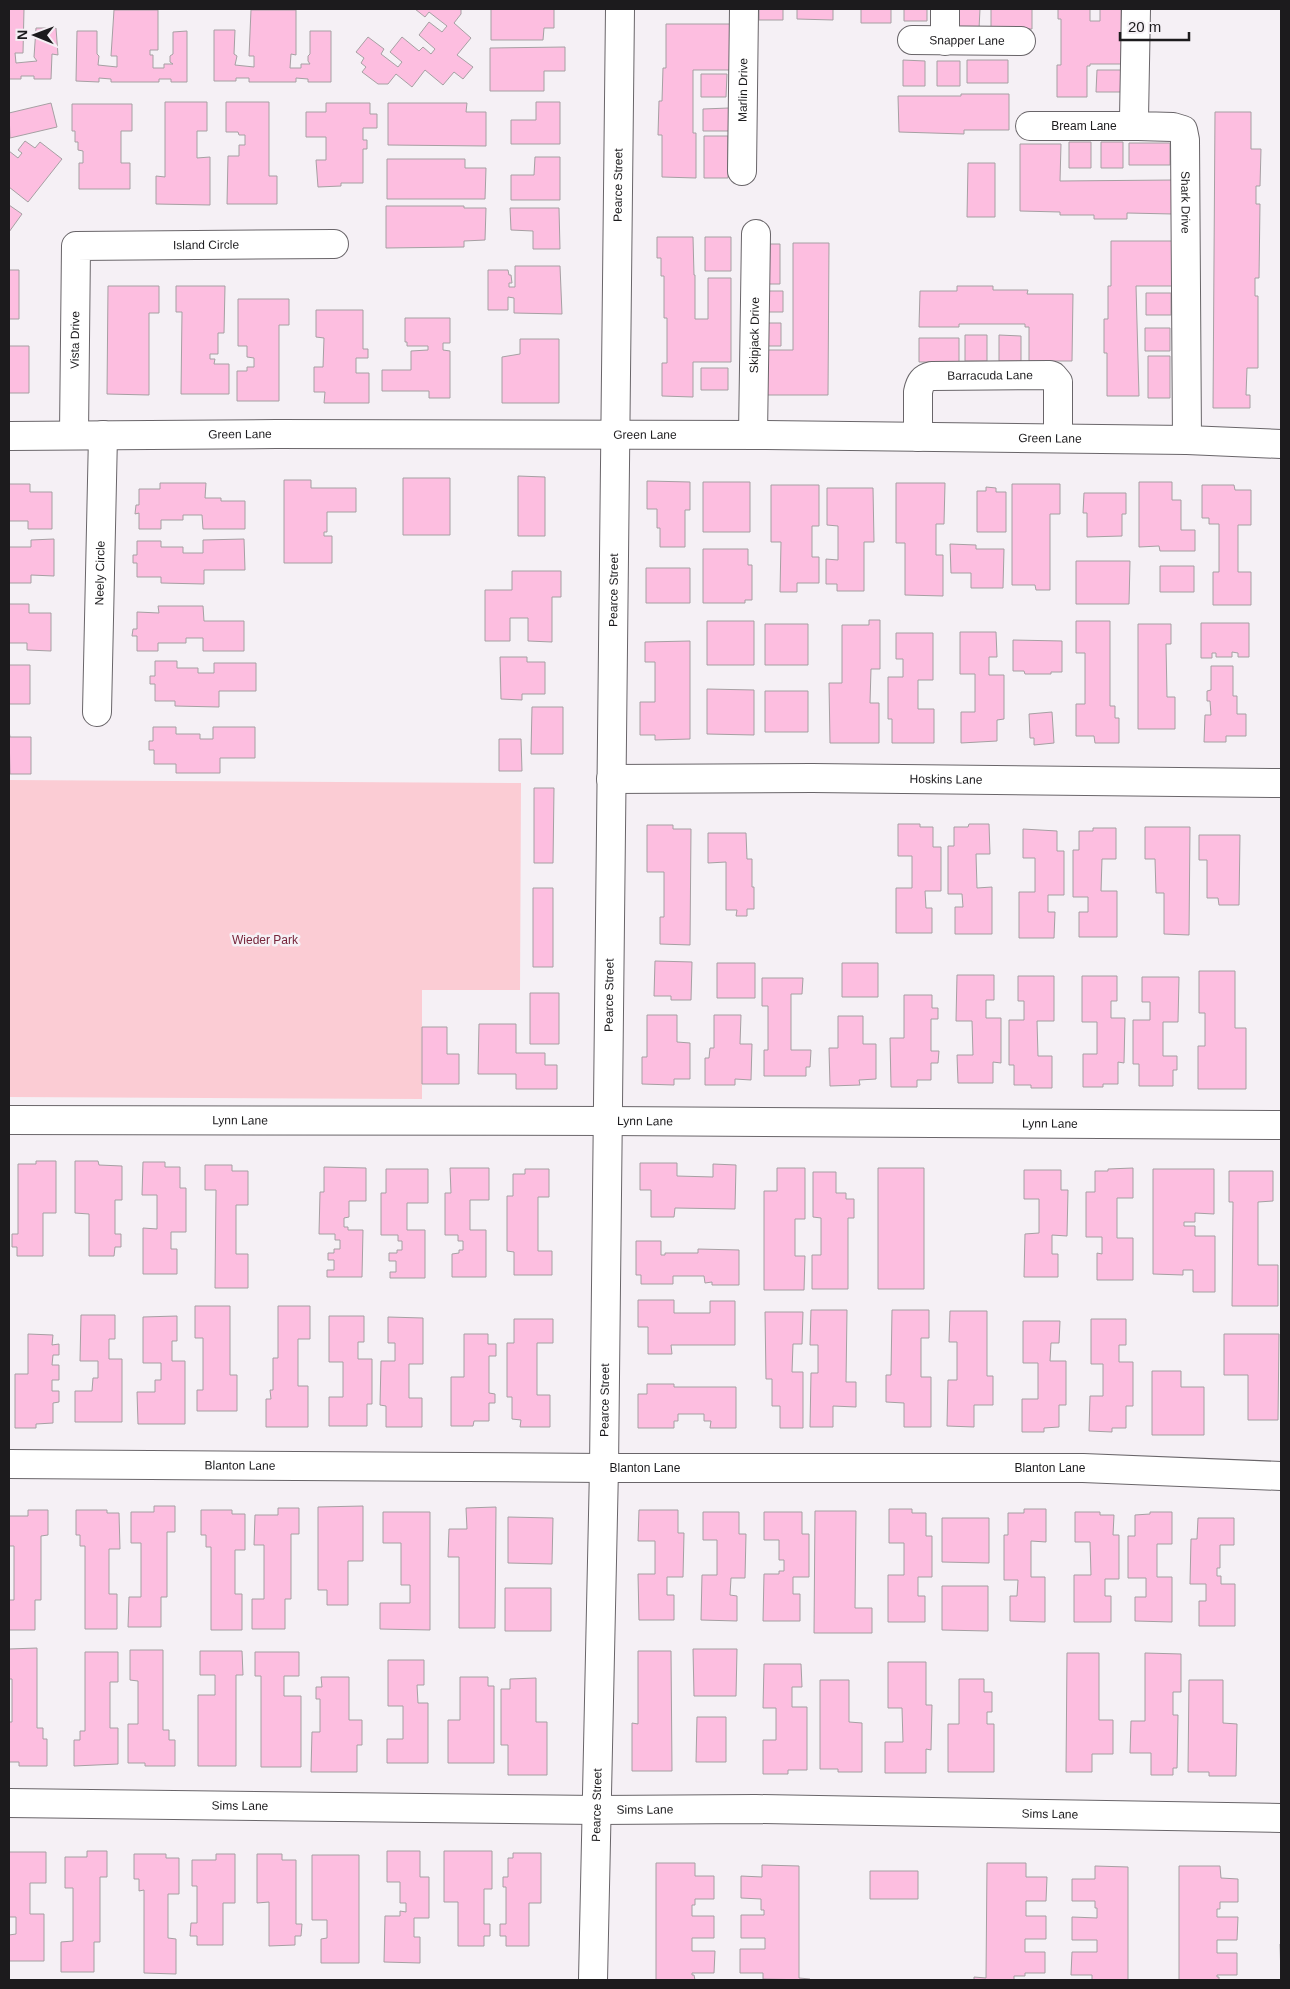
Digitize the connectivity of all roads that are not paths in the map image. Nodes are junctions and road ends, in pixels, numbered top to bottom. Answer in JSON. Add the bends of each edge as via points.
{"nodes":[{"id":1,"x":620,"y":9,"type":"edge"},
{"id":2,"x":744,"y":9,"type":"edge"},
{"id":3,"x":945,"y":9,"type":"edge"},
{"id":4,"x":1136,"y":9,"type":"edge"},
{"id":5,"x":912,"y":40,"type":"dead end"},
{"id":6,"x":945,"y":41,"type":"junction"},
{"id":7,"x":1021,"y":41,"type":"dead end"},
{"id":8,"x":1030,"y":126,"type":"dead end"},
{"id":9,"x":1138,"y":126,"type":"junction"},
{"id":10,"x":742,"y":171,"type":"dead end"},
{"id":11,"x":756,"y":234,"type":"dead end"},
{"id":12,"x":334,"y":244,"type":"dead end"},
{"id":13,"x":76,"y":246,"type":"joint"},
{"id":14,"x":74,"y":434,"type":"junction"},
{"id":15,"x":615,"y":434,"type":"junction"},
{"id":16,"x":104,"y":435,"type":"junction"},
{"id":17,"x":753,"y":435,"type":"junction"},
{"id":18,"x":9,"y":436,"type":"edge"},
{"id":19,"x":918,"y":437,"type":"junction"},
{"id":20,"x":1058,"y":437,"type":"junction"},
{"id":21,"x":1187,"y":440,"type":"junction"},
{"id":22,"x":1281,"y":444,"type":"edge"},
{"id":23,"x":97,"y":712,"type":"dead end"},
{"id":24,"x":611,"y":779,"type":"junction"},
{"id":25,"x":1281,"y":783,"type":"edge"},
{"id":26,"x":9,"y":1120,"type":"edge"},
{"id":27,"x":608,"y":1121,"type":"junction"},
{"id":28,"x":1281,"y":1126,"type":"edge"},
{"id":29,"x":9,"y":1464,"type":"edge"},
{"id":30,"x":604,"y":1468,"type":"junction"},
{"id":31,"x":1281,"y":1476,"type":"edge"},
{"id":32,"x":1281,"y":1800,"type":"edge"},
{"id":33,"x":9,"y":1803,"type":"edge"},
{"id":34,"x":597,"y":1810,"type":"junction"},
{"id":35,"x":1281,"y":1818,"type":"edge"},
{"id":36,"x":593,"y":1980,"type":"edge"}],
"edges":[{"from":1,"to":15,"type":"street","name":"Pearce Street"},
{"from":2,"to":10,"type":"street","name":"Marlin Drive"},
{"from":3,"to":6,"type":"street"},
{"from":4,"to":9,"type":"street","via":[[1134,118]]},
{"from":5,"to":6,"type":"street","name":"Snapper Lane"},
{"from":6,"to":7,"type":"street","name":"Snapper Lane"},
{"from":8,"to":9,"type":"street","name":"Bream Lane"},
{"from":9,"to":21,"type":"street","name":"Shark Drive","via":[[1174,127],[1182,130],[1185,140]]},
{"from":11,"to":17,"type":"street","name":"Skipjack Drive"},
{"from":12,"to":13,"type":"street","name":"Island Circle"},
{"from":13,"to":14,"type":"street","name":"Vista Drive"},
{"from":14,"to":16,"type":"street","name":"Green Lane"},
{"from":14,"to":18,"type":"street","name":"Green Lane"},
{"from":15,"to":16,"type":"street","name":"Green Lane"},
{"from":15,"to":17,"type":"street","name":"Green Lane"},
{"from":15,"to":24,"type":"street","name":"Pearce Street"},
{"from":16,"to":23,"type":"street","name":"Neely Circle"},
{"from":17,"to":19,"type":"street","name":"Green Lane"},
{"from":19,"to":20,"type":"street","name":"Green Lane"},
{"from":19,"to":20,"type":"street","name":"Barracuda Lane","via":[[918,392],[925,378],[1050,375],[1058,382]]},
{"from":20,"to":21,"type":"street","name":"Green Lane"},
{"from":21,"to":22,"type":"street","name":"Green Lane"},
{"from":24,"to":25,"type":"street","name":"Hoskins Lane"},
{"from":24,"to":27,"type":"street","name":"Pearce Street"},
{"from":26,"to":27,"type":"street","name":"Lynn Lane"},
{"from":27,"to":28,"type":"street","name":"Lynn Lane"},
{"from":27,"to":30,"type":"street","name":"Pearce Street"},
{"from":29,"to":30,"type":"street","name":"Blanton Lane"},
{"from":30,"to":31,"type":"street","name":"Blanton Lane","via":[[1083,1468]]},
{"from":30,"to":34,"type":"street","name":"Pearce Street"},
{"from":32,"to":35,"type":"street"},
{"from":33,"to":34,"type":"street","name":"Sims Lane"},
{"from":34,"to":35,"type":"street","name":"Sims Lane","via":[[756,1809]]},
{"from":34,"to":36,"type":"street","name":"Pearce Street"}]}
